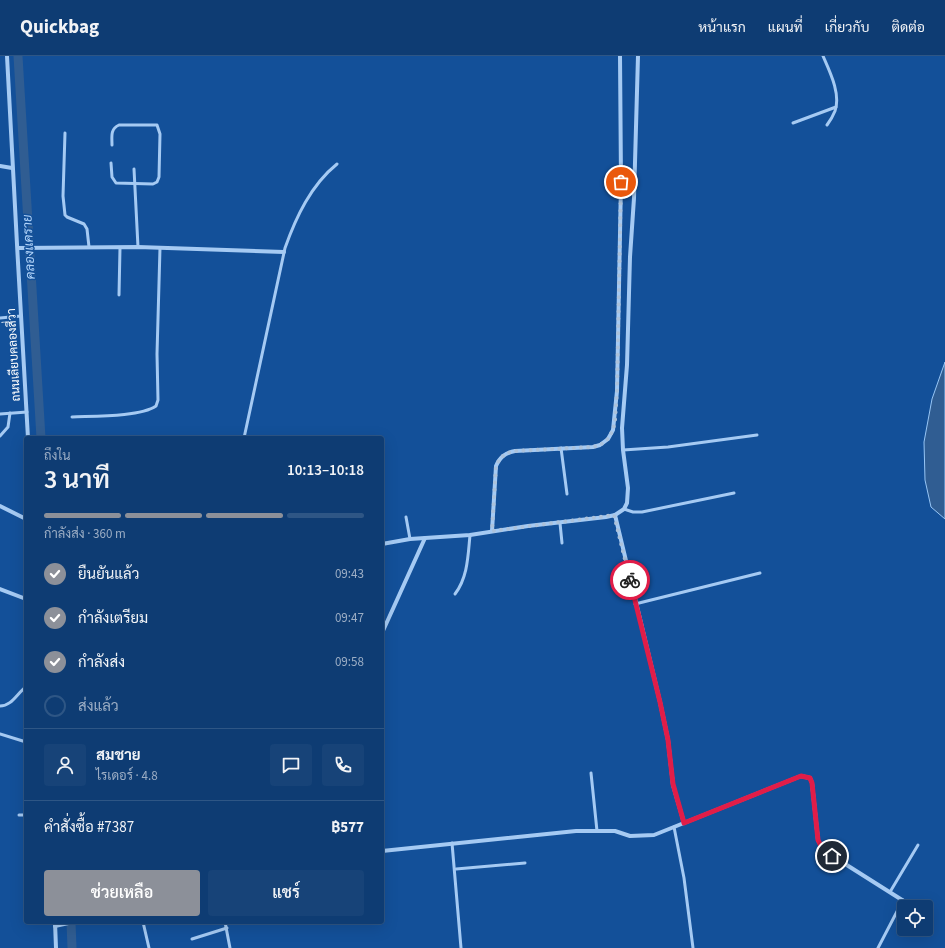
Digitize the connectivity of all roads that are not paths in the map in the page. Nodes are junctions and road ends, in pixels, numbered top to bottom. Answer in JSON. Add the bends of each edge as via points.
{"nodes":[{"id":1,"x":7,"y":56,"type":"edge"},
{"id":2,"x":620,"y":56,"type":"edge"},
{"id":3,"x":638,"y":56,"type":"edge"},
{"id":4,"x":823,"y":56,"type":"edge"},
{"id":5,"x":836,"y":107,"type":"junction"},
{"id":6,"x":793,"y":123,"type":"dead end"},
{"id":7,"x":827,"y":125,"type":"dead end"},
{"id":8,"x":65,"y":133,"type":"dead end"},
{"id":9,"x":112,"y":145,"type":"dead end"},
{"id":10,"x":111,"y":163,"type":"dead end"},
{"id":11,"x":337,"y":164,"type":"dead end"},
{"id":12,"x":0,"y":166,"type":"edge"},
{"id":13,"x":12,"y":168,"type":"junction"},
{"id":14,"x":134,"y":169,"type":"dead end"},
{"id":15,"x":135,"y":184,"type":"junction"},
{"id":16,"x":89,"y":247,"type":"junction"},
{"id":17,"x":138,"y":247,"type":"junction"},
{"id":18,"x":18,"y":248,"type":"junction"},
{"id":19,"x":120,"y":248,"type":"junction"},
{"id":20,"x":160,"y":248,"type":"junction"},
{"id":21,"x":284,"y":252,"type":"junction"},
{"id":22,"x":119,"y":295,"type":"dead end"},
{"id":23,"x":22,"y":316,"type":"junction"},
{"id":24,"x":0,"y":318,"type":"edge"},
{"id":25,"x":27,"y":412,"type":"junction"},
{"id":26,"x":10,"y":413,"type":"junction"},
{"id":27,"x":0,"y":414,"type":"edge"},
{"id":28,"x":72,"y":417,"type":"dead end"},
{"id":29,"x":757,"y":435,"type":"dead end"},
{"id":30,"x":0,"y":436,"type":"edge"},
{"id":31,"x":28,"y":436,"type":"edge"},
{"id":32,"x":244,"y":436,"type":"edge"},
{"id":33,"x":561,"y":448,"type":"junction"},
{"id":34,"x":623,"y":450,"type":"junction"},
{"id":35,"x":734,"y":493,"type":"dead end"},
{"id":36,"x":567,"y":494,"type":"dead end"},
{"id":37,"x":0,"y":506,"type":"edge"},
{"id":38,"x":624,"y":509,"type":"junction"},
{"id":39,"x":614,"y":515,"type":"junction"},
{"id":40,"x":406,"y":517,"type":"dead end"},
{"id":41,"x":24,"y":518,"type":"edge"},
{"id":42,"x":560,"y":523,"type":"junction"},
{"id":43,"x":492,"y":531,"type":"junction"},
{"id":44,"x":470,"y":534,"type":"junction"},
{"id":45,"x":425,"y":538,"type":"junction"},
{"id":46,"x":410,"y":539,"type":"junction"},
{"id":47,"x":562,"y":543,"type":"dead end"},
{"id":48,"x":384,"y":544,"type":"edge"},
{"id":49,"x":760,"y":573,"type":"dead end"},
{"id":50,"x":0,"y":589,"type":"edge"},
{"id":51,"x":454,"y":594,"type":"dead end"},
{"id":52,"x":24,"y":598,"type":"edge"},
{"id":53,"x":636,"y":604,"type":"junction"},
{"id":54,"x":384,"y":629,"type":"edge"},
{"id":55,"x":24,"y":689,"type":"edge"},
{"id":56,"x":0,"y":706,"type":"edge"},
{"id":57,"x":0,"y":734,"type":"edge"},
{"id":58,"x":24,"y":741,"type":"edge"},
{"id":59,"x":591,"y":773,"type":"dead end"},
{"id":60,"x":24,"y":815,"type":"edge"},
{"id":61,"x":19,"y":816,"type":"dead end"},
{"id":62,"x":684,"y":823,"type":"junction"},
{"id":63,"x":674,"y":827,"type":"junction"},
{"id":64,"x":597,"y":831,"type":"junction"},
{"id":65,"x":452,"y":843,"type":"junction"},
{"id":66,"x":918,"y":844,"type":"dead end"},
{"id":67,"x":384,"y":851,"type":"edge"},
{"id":68,"x":525,"y":864,"type":"dead end"},
{"id":69,"x":456,"y":869,"type":"junction"},
{"id":70,"x":890,"y":892,"type":"junction"},
{"id":71,"x":903,"y":900,"type":"edge"},
{"id":72,"x":897,"y":912,"type":"edge"},
{"id":73,"x":55,"y":924,"type":"edge"},
{"id":74,"x":65,"y":924,"type":"edge"},
{"id":75,"x":143,"y":924,"type":"edge"},
{"id":76,"x":226,"y":924,"type":"edge"},
{"id":77,"x":227,"y":928,"type":"junction"},
{"id":78,"x":192,"y":939,"type":"dead end"},
{"id":79,"x":56,"y":948,"type":"edge"},
{"id":80,"x":149,"y":948,"type":"edge"},
{"id":81,"x":230,"y":948,"type":"edge"},
{"id":82,"x":461,"y":948,"type":"edge"},
{"id":83,"x":693,"y":948,"type":"edge"},
{"id":84,"x":878,"y":948,"type":"edge"}],
"edges":[{"from":1,"to":13,"type":"street","name":"ถนนเลียบคลองสี่วา"},
{"from":2,"to":33,"type":"street","via":[[621,182],[615,421],[608,439],[600,445]]},
{"from":3,"to":34,"type":"street"},
{"from":4,"to":5,"type":"lane","via":[[835,89]]},
{"from":5,"to":6,"type":"lane"},
{"from":5,"to":7,"type":"lane"},
{"from":8,"to":16,"type":"lane","via":[[65,215],[84,224]]},
{"from":9,"to":15,"type":"lane","via":[[112,131],[119,125],[157,125],[159,128],[160,177],[153,184]]},
{"from":10,"to":15,"type":"lane","via":[[112,177],[116,183]]},
{"from":11,"to":21,"type":"lane","via":[[313,190],[292,228]]},
{"from":12,"to":13,"type":"street"},
{"from":13,"to":18,"type":"street","name":"ถนนเลียบคลองสี่วา"},
{"from":14,"to":15,"type":"lane"},
{"from":15,"to":17,"type":"lane"},
{"from":16,"to":18,"type":"street"},
{"from":16,"to":19,"type":"street"},
{"from":17,"to":19,"type":"street"},
{"from":17,"to":20,"type":"street"},
{"from":18,"to":23,"type":"street","name":"ถนนเลียบคลองสี่วา"},
{"from":19,"to":22,"type":"lane"},
{"from":20,"to":21,"type":"street"},
{"from":20,"to":28,"type":"lane","via":[[156,406],[151,410],[132,413]]},
{"from":21,"to":32,"type":"lane"},
{"from":23,"to":24,"type":"lane"},
{"from":23,"to":25,"type":"street","name":"ถนนเลียบคลองสี่วา"},
{"from":25,"to":26,"type":"lane"},
{"from":25,"to":31,"type":"street","name":"ถนนเลียบคลองสี่วา"},
{"from":26,"to":27,"type":"lane"},
{"from":26,"to":30,"type":"lane","via":[[8,427]]},
{"from":29,"to":34,"type":"lane","via":[[668,447]]},
{"from":33,"to":36,"type":"lane"},
{"from":33,"to":43,"type":"street","via":[[507,452],[499,459],[496,466]]},
{"from":34,"to":38,"type":"street","via":[[628,488]]},
{"from":35,"to":38,"type":"lane","via":[[642,512]]},
{"from":37,"to":41,"type":"street"},
{"from":38,"to":39,"type":"street"},
{"from":39,"to":42,"type":"street"},
{"from":39,"to":53,"type":"street"},
{"from":40,"to":46,"type":"lane"},
{"from":42,"to":43,"type":"street"},
{"from":42,"to":47,"type":"lane"},
{"from":43,"to":44,"type":"street"},
{"from":44,"to":45,"type":"street"},
{"from":44,"to":51,"type":"lane","via":[[465,573]]},
{"from":45,"to":46,"type":"street"},
{"from":45,"to":54,"type":"street"},
{"from":46,"to":48,"type":"street"},
{"from":49,"to":53,"type":"lane"},
{"from":50,"to":52,"type":"street"},
{"from":53,"to":62,"type":"street","via":[[665,725],[673,784]]},
{"from":55,"to":56,"type":"lane","via":[[5,706]]},
{"from":57,"to":58,"type":"lane"},
{"from":59,"to":64,"type":"lane"},
{"from":60,"to":61,"type":"lane"},
{"from":62,"to":63,"type":"street"},
{"from":62,"to":70,"type":"street","via":[[806,776],[812,783],[818,840],[823,850]]},
{"from":63,"to":64,"type":"street","via":[[654,835],[643,836]]},
{"from":63,"to":83,"type":"lane"},
{"from":64,"to":65,"type":"street"},
{"from":65,"to":67,"type":"street"},
{"from":65,"to":69,"type":"lane"},
{"from":66,"to":70,"type":"lane"},
{"from":68,"to":69,"type":"lane"},
{"from":69,"to":82,"type":"lane"},
{"from":70,"to":71,"type":"street"},
{"from":72,"to":84,"type":"lane"},
{"from":73,"to":74,"type":"street"},
{"from":73,"to":79,"type":"street"},
{"from":75,"to":80,"type":"lane"},
{"from":76,"to":77,"type":"lane"},
{"from":77,"to":78,"type":"lane"},
{"from":77,"to":81,"type":"lane"}]}
